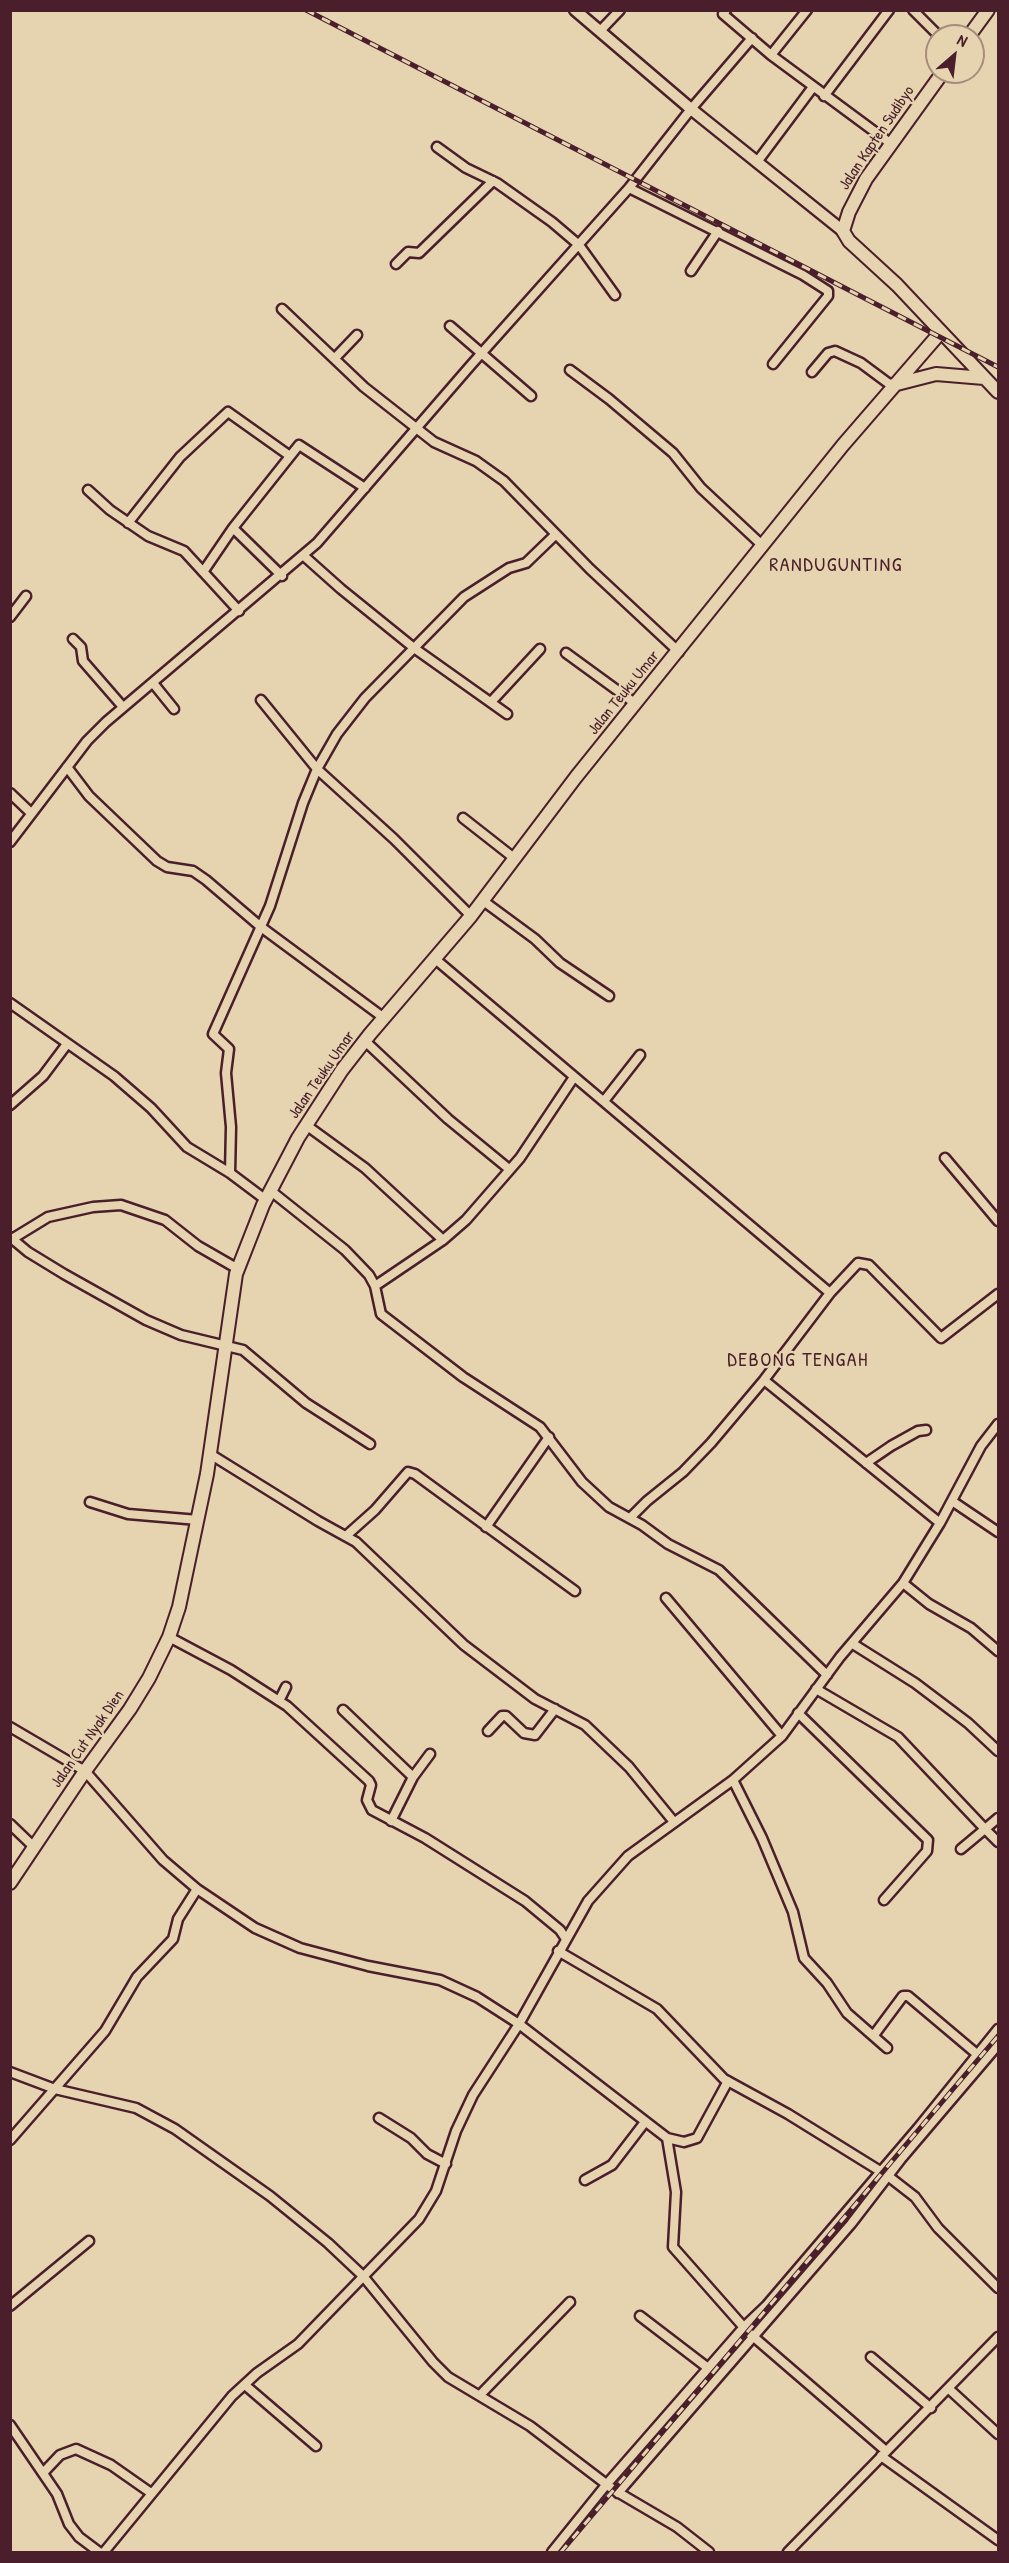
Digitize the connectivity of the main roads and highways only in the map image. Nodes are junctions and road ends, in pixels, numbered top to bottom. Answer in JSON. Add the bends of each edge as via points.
{"nodes":[{"id":1,"x":988,"y":10,"type":"edge"},
{"id":2,"x":978,"y":24,"type":"edge"},
{"id":3,"x":934,"y":84,"type":"edge"},
{"id":4,"x":940,"y":333,"type":"junction"},
{"id":5,"x":984,"y":378,"type":"junction"},
{"id":6,"x":892,"y":386,"type":"junction"},
{"id":7,"x":999,"y":392,"type":"edge"},
{"id":8,"x":179,"y":1607,"type":"joint"},
{"id":9,"x":10,"y":1883,"type":"edge"}],
"edges":[{"from":1,"to":2,"type":"main road"},
{"from":3,"to":4,"type":"main road","name":"Jalan Kapten Sudibyo","via":[[860,190],[843,231]]},
{"from":4,"to":5,"type":"main road"},
{"from":4,"to":6,"type":"main road","name":"Jalan Teuku Umar"},
{"from":5,"to":6,"type":"main road","via":[[936,374]]},
{"from":5,"to":7,"type":"main road"},
{"from":6,"to":8,"type":"main road","name":"Jalan Teuku Umar","via":[[471,916],[384,1017],[306,1125],[268,1195],[238,1269],[210,1454]]},
{"from":8,"to":9,"type":"main road","name":"Jalan Cut Nyak Dien","via":[[145,1686]]}]}
